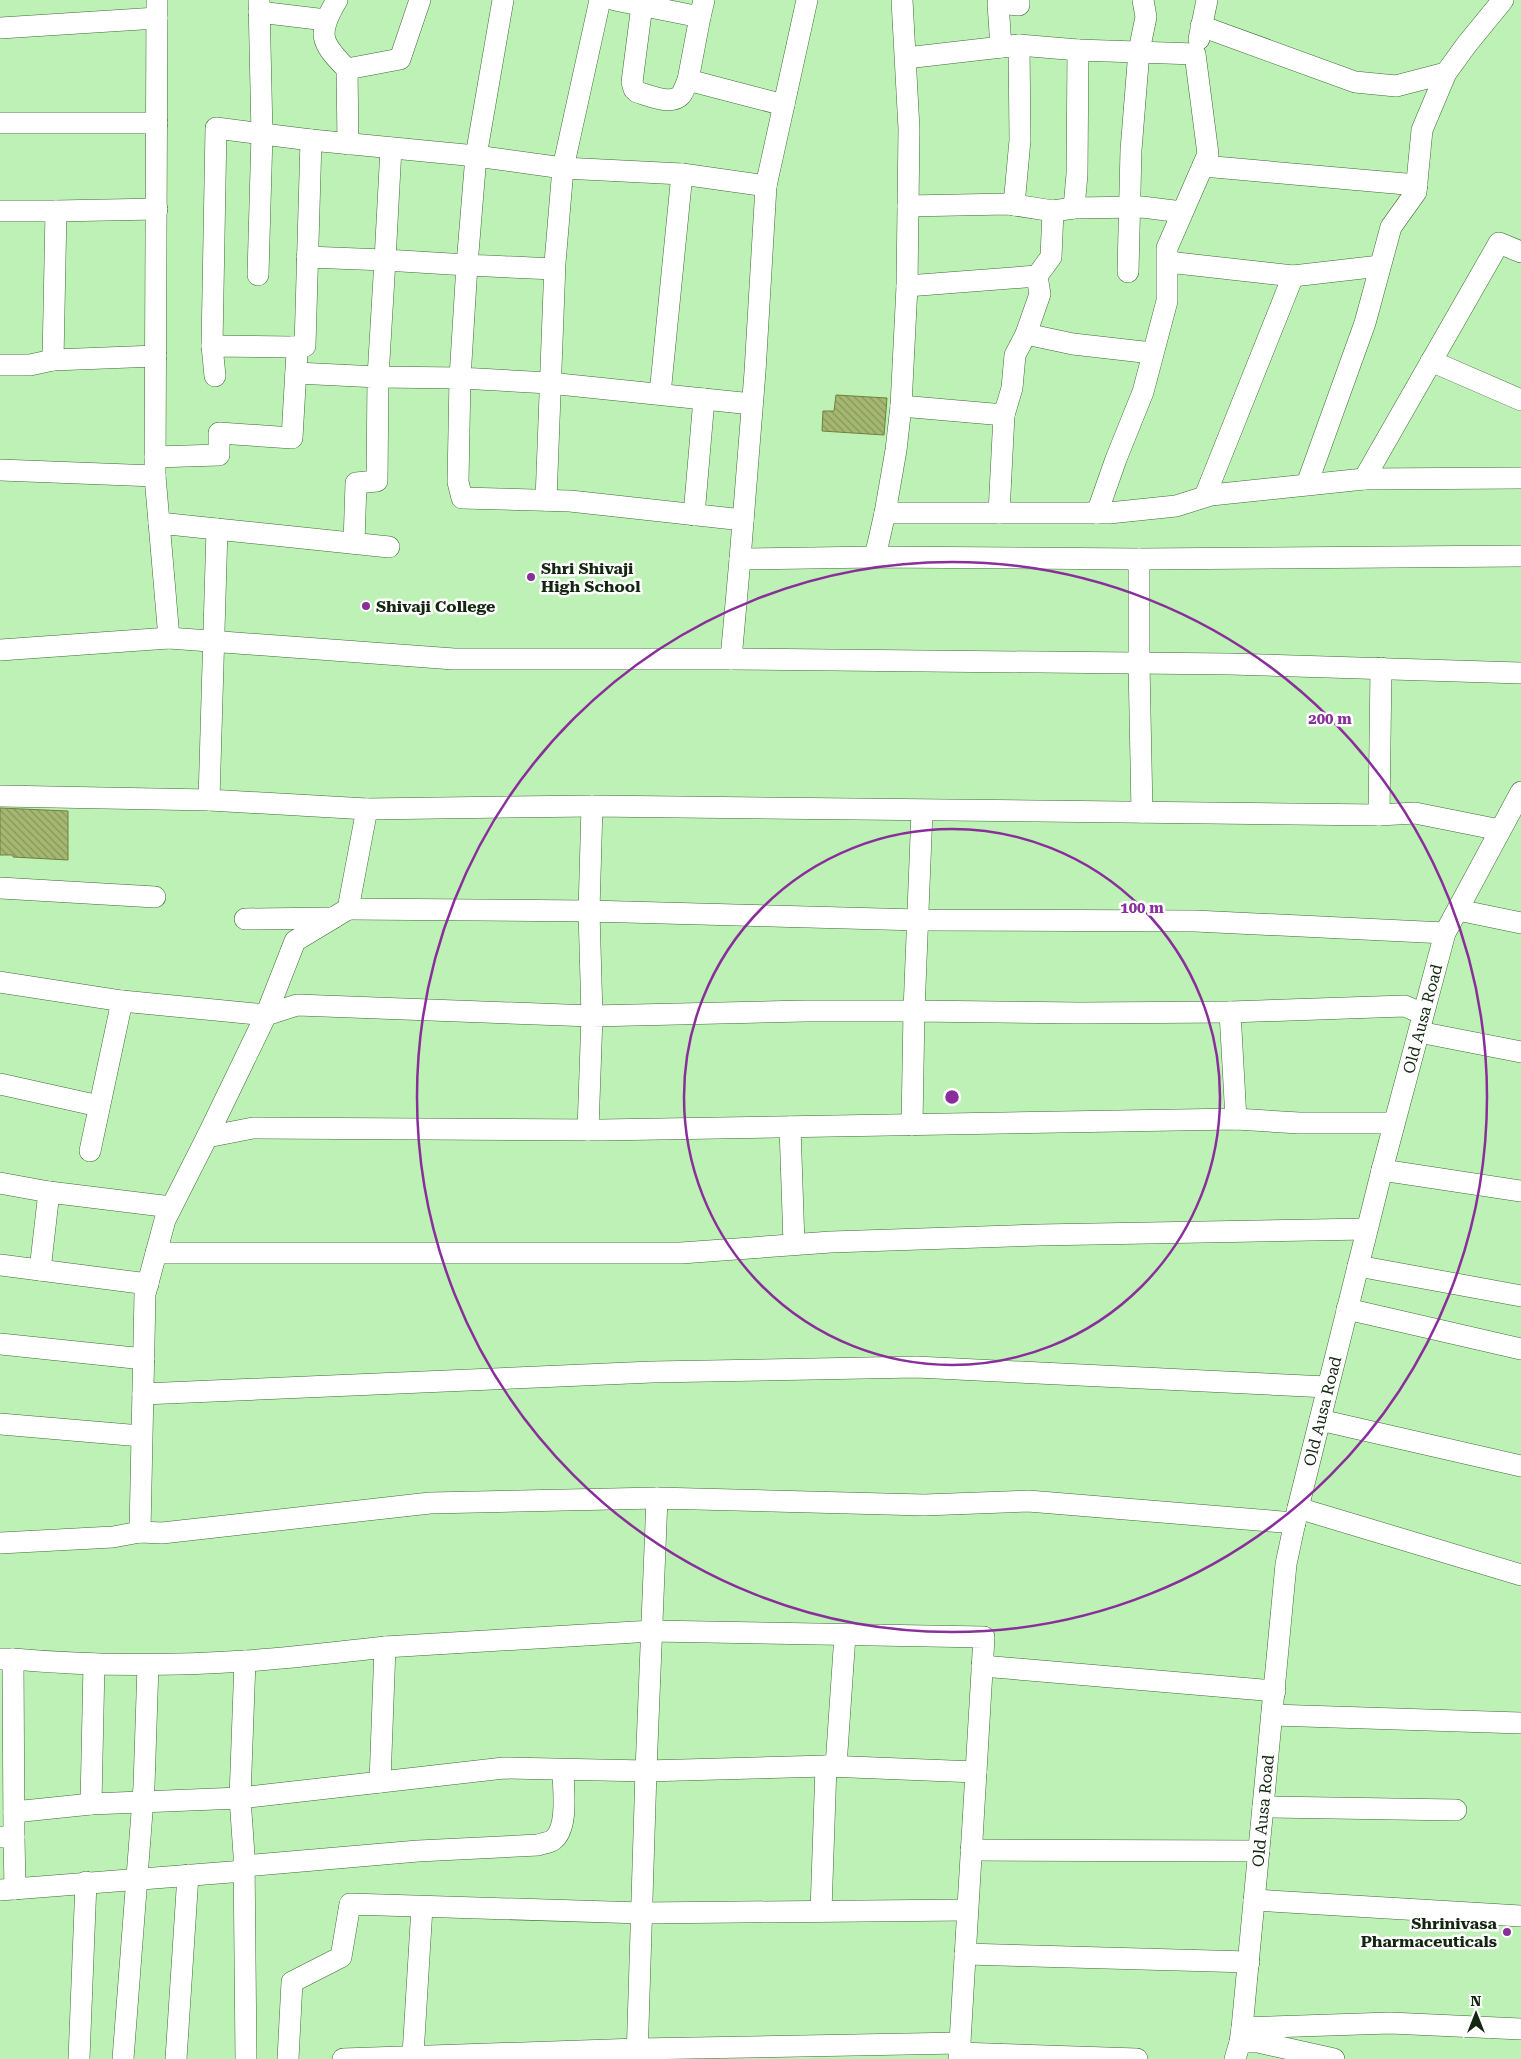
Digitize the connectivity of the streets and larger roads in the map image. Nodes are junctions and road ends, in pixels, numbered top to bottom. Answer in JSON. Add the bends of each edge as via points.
{"nodes":[{"id":1,"x":337,"y":0,"type":"edge"},
{"id":2,"x":420,"y":0,"type":"edge"},
{"id":3,"x":503,"y":0,"type":"edge"},
{"id":4,"x":600,"y":0,"type":"edge"},
{"id":5,"x":615,"y":0,"type":"edge"},
{"id":6,"x":806,"y":0,"type":"edge"},
{"id":7,"x":902,"y":0,"type":"edge"},
{"id":8,"x":1019,"y":0,"type":"edge"},
{"id":9,"x":1143,"y":0,"type":"edge"},
{"id":10,"x":1207,"y":0,"type":"edge"},
{"id":11,"x":1503,"y":0,"type":"edge"},
{"id":12,"x":642,"y":5,"type":"junction"},
{"id":13,"x":259,"y":6,"type":"edge"},
{"id":14,"x":702,"y":8,"type":"edge"},
{"id":15,"x":157,"y":9,"type":"edge"},
{"id":16,"x":326,"y":20,"type":"junction"},
{"id":17,"x":1201,"y":26,"type":"junction"},
{"id":18,"x":0,"y":28,"type":"edge"},
{"id":19,"x":1010,"y":46,"type":"junction"},
{"id":20,"x":1078,"y":50,"type":"junction"},
{"id":21,"x":1139,"y":51,"type":"junction"},
{"id":22,"x":1195,"y":54,"type":"junction"},
{"id":23,"x":906,"y":58,"type":"junction"},
{"id":24,"x":347,"y":69,"type":"junction"},
{"id":25,"x":1446,"y":74,"type":"junction"},
{"id":26,"x":688,"y":80,"type":"junction"},
{"id":27,"x":784,"y":106,"type":"junction"},
{"id":28,"x":0,"y":123,"type":"edge"},
{"id":29,"x":157,"y":123,"type":"junction"},
{"id":30,"x":262,"y":134,"type":"junction"},
{"id":31,"x":311,"y":140,"type":"junction"},
{"id":32,"x":348,"y":144,"type":"junction"},
{"id":33,"x":391,"y":148,"type":"junction"},
{"id":34,"x":476,"y":156,"type":"junction"},
{"id":35,"x":1203,"y":166,"type":"junction"},
{"id":36,"x":563,"y":168,"type":"junction"},
{"id":37,"x":682,"y":174,"type":"junction"},
{"id":38,"x":1417,"y":184,"type":"junction"},
{"id":39,"x":766,"y":186,"type":"junction"},
{"id":40,"x":1014,"y":205,"type":"junction"},
{"id":41,"x":908,"y":206,"type":"junction"},
{"id":42,"x":1131,"y":207,"type":"junction"},
{"id":43,"x":1074,"y":208,"type":"junction"},
{"id":44,"x":157,"y":209,"type":"junction"},
{"id":45,"x":0,"y":211,"type":"edge"},
{"id":46,"x":56,"y":211,"type":"junction"},
{"id":47,"x":1053,"y":211,"type":"junction"},
{"id":48,"x":1182,"y":212,"type":"junction"},
{"id":49,"x":1521,"y":252,"type":"edge"},
{"id":50,"x":307,"y":258,"type":"junction"},
{"id":51,"x":386,"y":260,"type":"junction"},
{"id":52,"x":1168,"y":262,"type":"junction"},
{"id":53,"x":467,"y":265,"type":"junction"},
{"id":54,"x":1380,"y":266,"type":"junction"},
{"id":55,"x":554,"y":269,"type":"junction"},
{"id":56,"x":1128,"y":272,"type":"dead end"},
{"id":57,"x":258,"y":275,"type":"dead end"},
{"id":58,"x":1037,"y":276,"type":"junction"},
{"id":59,"x":1293,"y":276,"type":"junction"},
{"id":60,"x":907,"y":286,"type":"junction"},
{"id":61,"x":1026,"y":334,"type":"junction"},
{"id":62,"x":212,"y":346,"type":"junction"},
{"id":63,"x":292,"y":347,"type":"junction"},
{"id":64,"x":1152,"y":353,"type":"junction"},
{"id":65,"x":156,"y":356,"type":"junction"},
{"id":66,"x":52,"y":360,"type":"junction"},
{"id":67,"x":1431,"y":361,"type":"junction"},
{"id":68,"x":0,"y":365,"type":"edge"},
{"id":69,"x":296,"y":373,"type":"junction"},
{"id":70,"x":215,"y":376,"type":"dead end"},
{"id":71,"x":378,"y":377,"type":"junction"},
{"id":72,"x":460,"y":378,"type":"junction"},
{"id":73,"x":549,"y":383,"type":"junction"},
{"id":74,"x":660,"y":394,"type":"junction"},
{"id":75,"x":704,"y":399,"type":"junction"},
{"id":76,"x":1521,"y":400,"type":"edge"},
{"id":77,"x":752,"y":404,"type":"junction"},
{"id":78,"x":901,"y":406,"type":"junction"},
{"id":79,"x":1004,"y":415,"type":"junction"},
{"id":80,"x":155,"y":466,"type":"junction"},
{"id":81,"x":0,"y":470,"type":"edge"},
{"id":82,"x":1364,"y":478,"type":"junction"},
{"id":83,"x":1521,"y":478,"type":"edge"},
{"id":84,"x":1306,"y":484,"type":"junction"},
{"id":85,"x":1205,"y":496,"type":"junction"},
{"id":86,"x":546,"y":500,"type":"junction"},
{"id":87,"x":885,"y":513,"type":"junction"},
{"id":88,"x":998,"y":513,"type":"junction"},
{"id":89,"x":1097,"y":513,"type":"junction"},
{"id":90,"x":694,"y":515,"type":"junction"},
{"id":91,"x":743,"y":520,"type":"junction"},
{"id":92,"x":159,"y":523,"type":"junction"},
{"id":93,"x":218,"y":529,"type":"junction"},
{"id":94,"x":354,"y":543,"type":"junction"},
{"id":95,"x":389,"y":547,"type":"dead end"},
{"id":96,"x":1521,"y":556,"type":"edge"},
{"id":97,"x":875,"y":557,"type":"junction"},
{"id":98,"x":740,"y":559,"type":"junction"},
{"id":99,"x":1138,"y":559,"type":"junction"},
{"id":100,"x":168,"y":638,"type":"junction"},
{"id":101,"x":215,"y":640,"type":"junction"},
{"id":102,"x":0,"y":650,"type":"edge"},
{"id":103,"x":731,"y":659,"type":"junction"},
{"id":104,"x":1138,"y":663,"type":"junction"},
{"id":105,"x":1381,"y":668,"type":"junction"},
{"id":106,"x":1521,"y":673,"type":"edge"},
{"id":107,"x":1521,"y":792,"type":"edge"},
{"id":108,"x":0,"y":796,"type":"edge"},
{"id":109,"x":209,"y":800,"type":"junction"},
{"id":110,"x":592,"y":806,"type":"junction"},
{"id":111,"x":366,"y":809,"type":"junction"},
{"id":112,"x":922,"y":811,"type":"junction"},
{"id":113,"x":1142,"y":812,"type":"junction"},
{"id":114,"x":1379,"y":815,"type":"junction"},
{"id":115,"x":1500,"y":830,"type":"junction"},
{"id":116,"x":0,"y":888,"type":"edge"},
{"id":117,"x":155,"y":897,"type":"dead end"},
{"id":118,"x":1458,"y":910,"type":"junction"},
{"id":119,"x":590,"y":911,"type":"junction"},
{"id":120,"x":341,"y":913,"type":"junction"},
{"id":121,"x":245,"y":919,"type":"dead end"},
{"id":122,"x":919,"y":920,"type":"junction"},
{"id":123,"x":1521,"y":923,"type":"edge"},
{"id":124,"x":1445,"y":933,"type":"junction"},
{"id":125,"x":0,"y":982,"type":"edge"},
{"id":126,"x":122,"y":1001,"type":"junction"},
{"id":127,"x":914,"y":1011,"type":"junction"},
{"id":128,"x":1230,"y":1012,"type":"junction"},
{"id":129,"x":266,"y":1015,"type":"junction"},
{"id":130,"x":592,"y":1016,"type":"junction"},
{"id":131,"x":1421,"y":1023,"type":"junction"},
{"id":132,"x":1521,"y":1052,"type":"edge"},
{"id":133,"x":0,"y":1084,"type":"edge"},
{"id":134,"x":100,"y":1106,"type":"junction"},
{"id":135,"x":1236,"y":1119,"type":"junction"},
{"id":136,"x":1394,"y":1123,"type":"junction"},
{"id":137,"x":912,"y":1125,"type":"junction"},
{"id":138,"x":790,"y":1127,"type":"junction"},
{"id":139,"x":588,"y":1130,"type":"junction"},
{"id":140,"x":207,"y":1137,"type":"junction"},
{"id":141,"x":90,"y":1151,"type":"dead end"},
{"id":142,"x":1382,"y":1170,"type":"junction"},
{"id":143,"x":0,"y":1183,"type":"edge"},
{"id":144,"x":1521,"y":1191,"type":"edge"},
{"id":145,"x":49,"y":1192,"type":"junction"},
{"id":146,"x":171,"y":1207,"type":"junction"},
{"id":147,"x":1367,"y":1229,"type":"junction"},
{"id":148,"x":794,"y":1244,"type":"junction"},
{"id":149,"x":156,"y":1253,"type":"junction"},
{"id":150,"x":0,"y":1265,"type":"edge"},
{"id":151,"x":1358,"y":1266,"type":"junction"},
{"id":152,"x":40,"y":1270,"type":"junction"},
{"id":153,"x":148,"y":1284,"type":"junction"},
{"id":154,"x":1521,"y":1296,"type":"edge"},
{"id":155,"x":1347,"y":1309,"type":"junction"},
{"id":156,"x":0,"y":1344,"type":"edge"},
{"id":157,"x":1521,"y":1349,"type":"edge"},
{"id":158,"x":144,"y":1358,"type":"junction"},
{"id":159,"x":1327,"y":1387,"type":"junction"},
{"id":160,"x":143,"y":1394,"type":"junction"},
{"id":161,"x":1320,"y":1420,"type":"junction"},
{"id":162,"x":0,"y":1424,"type":"edge"},
{"id":163,"x":141,"y":1436,"type":"junction"},
{"id":164,"x":1521,"y":1466,"type":"edge"},
{"id":165,"x":657,"y":1498,"type":"junction"},
{"id":166,"x":1297,"y":1516,"type":"junction"},
{"id":167,"x":140,"y":1532,"type":"junction"},
{"id":168,"x":0,"y":1543,"type":"edge"},
{"id":169,"x":1521,"y":1575,"type":"edge"},
{"id":170,"x":652,"y":1632,"type":"junction"},
{"id":171,"x":845,"y":1635,"type":"junction"},
{"id":172,"x":386,"y":1648,"type":"junction"},
{"id":173,"x":6,"y":1659,"type":"edge"},
{"id":174,"x":245,"y":1661,"type":"junction"},
{"id":175,"x":94,"y":1664,"type":"junction"},
{"id":176,"x":148,"y":1665,"type":"junction"},
{"id":177,"x":982,"y":1666,"type":"junction"},
{"id":178,"x":1275,"y":1691,"type":"junction"},
{"id":179,"x":1272,"y":1715,"type":"junction"},
{"id":180,"x":1521,"y":1722,"type":"edge"},
{"id":181,"x":831,"y":1766,"type":"junction"},
{"id":182,"x":563,"y":1770,"type":"junction"},
{"id":183,"x":646,"y":1771,"type":"junction"},
{"id":184,"x":976,"y":1772,"type":"junction"},
{"id":185,"x":380,"y":1782,"type":"junction"},
{"id":186,"x":240,"y":1798,"type":"junction"},
{"id":187,"x":143,"y":1802,"type":"junction"},
{"id":188,"x":91,"y":1804,"type":"junction"},
{"id":189,"x":1263,"y":1807,"type":"junction"},
{"id":190,"x":1456,"y":1810,"type":"dead end"},
{"id":191,"x":14,"y":1812,"type":"junction"},
{"id":192,"x":7,"y":1837,"type":"edge"},
{"id":193,"x":971,"y":1850,"type":"junction"},
{"id":194,"x":1259,"y":1851,"type":"junction"},
{"id":195,"x":244,"y":1868,"type":"junction"},
{"id":196,"x":188,"y":1875,"type":"junction"},
{"id":197,"x":137,"y":1879,"type":"junction"},
{"id":198,"x":86,"y":1882,"type":"junction"},
{"id":199,"x":7,"y":1889,"type":"edge"},
{"id":200,"x":1254,"y":1900,"type":"junction"},
{"id":201,"x":422,"y":1907,"type":"junction"},
{"id":202,"x":967,"y":1910,"type":"junction"},
{"id":203,"x":821,"y":1912,"type":"junction"},
{"id":204,"x":642,"y":1913,"type":"junction"},
{"id":205,"x":1521,"y":1916,"type":"edge"},
{"id":206,"x":965,"y":1954,"type":"junction"},
{"id":207,"x":1249,"y":1962,"type":"junction"},
{"id":208,"x":1521,"y":2029,"type":"edge"},
{"id":209,"x":1239,"y":2043,"type":"edge"},
{"id":210,"x":959,"y":2052,"type":"edge"},
{"id":211,"x":638,"y":2054,"type":"edge"},
{"id":212,"x":419,"y":2056,"type":"edge"},
{"id":213,"x":79,"y":2059,"type":"edge"},
{"id":214,"x":123,"y":2059,"type":"edge"},
{"id":215,"x":176,"y":2059,"type":"edge"},
{"id":216,"x":246,"y":2059,"type":"edge"},
{"id":217,"x":288,"y":2059,"type":"edge"},
{"id":218,"x":335,"y":2059,"type":"edge"},
{"id":219,"x":343,"y":2059,"type":"edge"},
{"id":220,"x":1137,"y":2059,"type":"edge"},
{"id":221,"x":1334,"y":2059,"type":"edge"}],
"edges":[{"from":1,"to":16,"type":"street"},
{"from":2,"to":24,"type":"street","via":[[400,59]]},
{"from":3,"to":34,"type":"street"},
{"from":4,"to":36,"type":"street"},
{"from":5,"to":12,"type":"street"},
{"from":6,"to":27,"type":"street"},
{"from":7,"to":23,"type":"street"},
{"from":8,"to":19,"type":"street","via":[[1019,5],[998,3]]},
{"from":9,"to":21,"type":"street","via":[[1146,16]]},
{"from":10,"to":17,"type":"street"},
{"from":11,"to":25,"type":"street"},
{"from":12,"to":14,"type":"street"},
{"from":12,"to":26,"type":"street","via":[[632,82],[634,90],[666,100],[673,99],[680,95]]},
{"from":13,"to":16,"type":"street"},
{"from":13,"to":30,"type":"street"},
{"from":14,"to":26,"type":"street"},
{"from":15,"to":18,"type":"street"},
{"from":15,"to":29,"type":"street"},
{"from":16,"to":24,"type":"street","via":[[324,30],[329,51]]},
{"from":17,"to":22,"type":"street"},
{"from":17,"to":25,"type":"street","via":[[1355,82],[1396,86]]},
{"from":19,"to":20,"type":"street"},
{"from":19,"to":23,"type":"street"},
{"from":19,"to":40,"type":"street","via":[[1020,140]]},
{"from":20,"to":21,"type":"street"},
{"from":20,"to":43,"type":"street"},
{"from":21,"to":22,"type":"street"},
{"from":21,"to":42,"type":"street","via":[[1131,150]]},
{"from":22,"to":35,"type":"street","via":[[1208,154]]},
{"from":23,"to":41,"type":"street"},
{"from":24,"to":32,"type":"street"},
{"from":25,"to":38,"type":"street","via":[[1422,130]]},
{"from":26,"to":27,"type":"street"},
{"from":27,"to":39,"type":"street"},
{"from":28,"to":29,"type":"street"},
{"from":29,"to":44,"type":"street"},
{"from":30,"to":31,"type":"street"},
{"from":30,"to":57,"type":"street"},
{"from":30,"to":62,"type":"street","via":[[216,128]]},
{"from":31,"to":32,"type":"street"},
{"from":31,"to":50,"type":"street"},
{"from":32,"to":33,"type":"street"},
{"from":33,"to":34,"type":"street"},
{"from":33,"to":51,"type":"street"},
{"from":34,"to":36,"type":"street"},
{"from":34,"to":53,"type":"street"},
{"from":35,"to":38,"type":"street"},
{"from":35,"to":48,"type":"street"},
{"from":36,"to":37,"type":"street"},
{"from":36,"to":55,"type":"street"},
{"from":37,"to":39,"type":"street"},
{"from":37,"to":74,"type":"street"},
{"from":38,"to":54,"type":"street","via":[[1416,192],[1391,227]]},
{"from":39,"to":77,"type":"street"},
{"from":40,"to":41,"type":"street"},
{"from":40,"to":47,"type":"street"},
{"from":41,"to":60,"type":"street"},
{"from":42,"to":43,"type":"street"},
{"from":42,"to":48,"type":"street"},
{"from":42,"to":56,"type":"street"},
{"from":43,"to":47,"type":"street"},
{"from":44,"to":46,"type":"street"},
{"from":44,"to":65,"type":"street"},
{"from":45,"to":46,"type":"street"},
{"from":46,"to":66,"type":"street"},
{"from":47,"to":58,"type":"street","via":[[1051,257]]},
{"from":48,"to":52,"type":"street","via":[[1166,248]]},
{"from":49,"to":67,"type":"street","via":[[1500,243]]},
{"from":50,"to":51,"type":"street"},
{"from":50,"to":63,"type":"street","via":[[305,346]]},
{"from":51,"to":53,"type":"street"},
{"from":51,"to":71,"type":"street"},
{"from":52,"to":59,"type":"street"},
{"from":52,"to":64,"type":"street","via":[[1167,301]]},
{"from":53,"to":55,"type":"street"},
{"from":53,"to":72,"type":"street"},
{"from":54,"to":59,"type":"street"},
{"from":54,"to":84,"type":"street","via":[[1364,323]]},
{"from":55,"to":73,"type":"street"},
{"from":58,"to":60,"type":"street"},
{"from":58,"to":61,"type":"street","via":[[1040,294]]},
{"from":59,"to":85,"type":"street"},
{"from":60,"to":78,"type":"street"},
{"from":61,"to":64,"type":"street","via":[[1073,344]]},
{"from":61,"to":79,"type":"street","via":[[1015,355],[1012,388]]},
{"from":62,"to":63,"type":"street"},
{"from":62,"to":70,"type":"street"},
{"from":63,"to":69,"type":"street","via":[[297,352]]},
{"from":64,"to":89,"type":"street","via":[[1143,392]]},
{"from":65,"to":66,"type":"street"},
{"from":65,"to":80,"type":"street"},
{"from":66,"to":68,"type":"street","via":[[30,365]]},
{"from":67,"to":76,"type":"street"},
{"from":67,"to":82,"type":"street"},
{"from":69,"to":71,"type":"street"},
{"from":69,"to":80,"type":"street","via":[[292,438],[219,433],[219,455]]},
{"from":71,"to":72,"type":"street"},
{"from":71,"to":94,"type":"street","via":[[377,481],[356,483]]},
{"from":72,"to":73,"type":"street"},
{"from":72,"to":86,"type":"street","via":[[458,482],[462,498]]},
{"from":73,"to":74,"type":"street"},
{"from":73,"to":86,"type":"street"},
{"from":74,"to":75,"type":"street"},
{"from":75,"to":77,"type":"street"},
{"from":75,"to":90,"type":"street"},
{"from":77,"to":91,"type":"street"},
{"from":78,"to":79,"type":"street"},
{"from":78,"to":87,"type":"street"},
{"from":79,"to":88,"type":"street"},
{"from":80,"to":81,"type":"street"},
{"from":80,"to":92,"type":"street"},
{"from":82,"to":83,"type":"street"},
{"from":82,"to":84,"type":"street"},
{"from":84,"to":85,"type":"street"},
{"from":85,"to":89,"type":"street","via":[[1176,506]]},
{"from":86,"to":90,"type":"street"},
{"from":87,"to":88,"type":"street"},
{"from":87,"to":97,"type":"street"},
{"from":88,"to":89,"type":"street"},
{"from":90,"to":91,"type":"street"},
{"from":91,"to":98,"type":"street"},
{"from":92,"to":93,"type":"street"},
{"from":92,"to":100,"type":"street"},
{"from":93,"to":94,"type":"street"},
{"from":93,"to":101,"type":"street"},
{"from":94,"to":95,"type":"street"},
{"from":96,"to":99,"type":"street"},
{"from":97,"to":98,"type":"street"},
{"from":97,"to":99,"type":"street"},
{"from":98,"to":103,"type":"street"},
{"from":99,"to":104,"type":"street"},
{"from":100,"to":101,"type":"street"},
{"from":100,"to":102,"type":"street"},
{"from":101,"to":103,"type":"street","via":[[454,659]]},
{"from":101,"to":109,"type":"street"},
{"from":103,"to":104,"type":"street"},
{"from":104,"to":105,"type":"street"},
{"from":104,"to":113,"type":"street"},
{"from":105,"to":106,"type":"street"},
{"from":105,"to":114,"type":"street"},
{"from":107,"to":115,"type":"street","name":"Old Ausa Road"},
{"from":108,"to":109,"type":"street"},
{"from":109,"to":111,"type":"street"},
{"from":110,"to":111,"type":"street"},
{"from":110,"to":112,"type":"street"},
{"from":110,"to":119,"type":"street"},
{"from":111,"to":120,"type":"street"},
{"from":112,"to":113,"type":"street"},
{"from":112,"to":122,"type":"street"},
{"from":113,"to":114,"type":"street"},
{"from":114,"to":115,"type":"street","via":[[1416,813]]},
{"from":115,"to":118,"type":"street","name":"Old Ausa Road"},
{"from":116,"to":117,"type":"street"},
{"from":118,"to":123,"type":"street"},
{"from":118,"to":124,"type":"street","name":"Old Ausa Road"},
{"from":119,"to":120,"type":"street"},
{"from":119,"to":122,"type":"street"},
{"from":119,"to":130,"type":"street"},
{"from":120,"to":121,"type":"street"},
{"from":120,"to":129,"type":"street","via":[[295,941]]},
{"from":122,"to":124,"type":"street","via":[[1194,921]]},
{"from":122,"to":127,"type":"street"},
{"from":124,"to":131,"type":"street","name":"Old Ausa Road"},
{"from":125,"to":126,"type":"street"},
{"from":126,"to":129,"type":"street"},
{"from":126,"to":134,"type":"street"},
{"from":127,"to":128,"type":"street"},
{"from":127,"to":130,"type":"street"},
{"from":127,"to":137,"type":"street"},
{"from":128,"to":131,"type":"street","via":[[1405,1006]]},
{"from":128,"to":135,"type":"street"},
{"from":129,"to":130,"type":"street","via":[[297,1005]]},
{"from":129,"to":140,"type":"street"},
{"from":130,"to":139,"type":"street"},
{"from":131,"to":132,"type":"street"},
{"from":131,"to":136,"type":"street","name":"Old Ausa Road"},
{"from":133,"to":134,"type":"street"},
{"from":134,"to":141,"type":"street"},
{"from":135,"to":136,"type":"street"},
{"from":135,"to":137,"type":"street"},
{"from":136,"to":142,"type":"street","name":"Old Ausa Road"},
{"from":137,"to":138,"type":"street"},
{"from":138,"to":139,"type":"street"},
{"from":138,"to":148,"type":"street"},
{"from":139,"to":140,"type":"street","via":[[253,1128]]},
{"from":140,"to":146,"type":"street"},
{"from":142,"to":144,"type":"street"},
{"from":142,"to":147,"type":"street","name":"Old Ausa Road"},
{"from":143,"to":145,"type":"street"},
{"from":145,"to":146,"type":"street"},
{"from":145,"to":152,"type":"street"},
{"from":146,"to":149,"type":"street"},
{"from":147,"to":148,"type":"street","via":[[1039,1235]]},
{"from":147,"to":151,"type":"street","name":"Old Ausa Road"},
{"from":148,"to":149,"type":"street","via":[[681,1253]]},
{"from":149,"to":153,"type":"street"},
{"from":150,"to":152,"type":"street"},
{"from":151,"to":154,"type":"street"},
{"from":151,"to":155,"type":"street","name":"Old Ausa Road"},
{"from":152,"to":153,"type":"street"},
{"from":153,"to":158,"type":"street"},
{"from":155,"to":157,"type":"street"},
{"from":155,"to":159,"type":"street","name":"Old Ausa Road"},
{"from":156,"to":158,"type":"street"},
{"from":158,"to":160,"type":"street"},
{"from":159,"to":160,"type":"street","via":[[916,1367],[652,1372]]},
{"from":159,"to":161,"type":"street","name":"Old Ausa Road"},
{"from":160,"to":163,"type":"street"},
{"from":161,"to":164,"type":"street"},
{"from":161,"to":166,"type":"street","name":"Old Ausa Road"},
{"from":162,"to":163,"type":"street"},
{"from":163,"to":167,"type":"street"},
{"from":165,"to":166,"type":"street","via":[[924,1505],[1028,1501]]},
{"from":165,"to":167,"type":"street","via":[[430,1503],[162,1533]]},
{"from":165,"to":170,"type":"street"},
{"from":166,"to":169,"type":"street"},
{"from":166,"to":178,"type":"street","name":"Old Ausa Road","via":[[1286,1564]]},
{"from":167,"to":168,"type":"street","via":[[113,1537]]},
{"from":170,"to":171,"type":"street"},
{"from":170,"to":172,"type":"street"},
{"from":170,"to":183,"type":"street"},
{"from":171,"to":177,"type":"street","via":[[984,1637]]},
{"from":171,"to":181,"type":"street"},
{"from":172,"to":174,"type":"street"},
{"from":172,"to":185,"type":"street"},
{"from":173,"to":175,"type":"street"},
{"from":173,"to":191,"type":"street"},
{"from":174,"to":176,"type":"street"},
{"from":174,"to":186,"type":"street"},
{"from":175,"to":176,"type":"street"},
{"from":175,"to":188,"type":"street"},
{"from":176,"to":187,"type":"street"},
{"from":177,"to":178,"type":"street"},
{"from":177,"to":184,"type":"street"},
{"from":178,"to":179,"type":"street","name":"Old Ausa Road"},
{"from":179,"to":180,"type":"street"},
{"from":179,"to":189,"type":"street","name":"Old Ausa Road"},
{"from":181,"to":183,"type":"street"},
{"from":181,"to":184,"type":"street"},
{"from":181,"to":203,"type":"street"},
{"from":182,"to":183,"type":"street"},
{"from":182,"to":185,"type":"street","via":[[504,1768]]},
{"from":182,"to":195,"type":"street","via":[[563,1823],[552,1841],[538,1845],[418,1851]]},
{"from":183,"to":204,"type":"street"},
{"from":184,"to":193,"type":"street"},
{"from":185,"to":186,"type":"street"},
{"from":186,"to":187,"type":"street"},
{"from":186,"to":195,"type":"street"},
{"from":187,"to":188,"type":"street"},
{"from":187,"to":197,"type":"street"},
{"from":188,"to":191,"type":"street"},
{"from":189,"to":190,"type":"street"},
{"from":189,"to":194,"type":"street","name":"Old Ausa Road"},
{"from":191,"to":192,"type":"street"},
{"from":192,"to":199,"type":"street"},
{"from":193,"to":194,"type":"street"},
{"from":193,"to":202,"type":"street"},
{"from":194,"to":200,"type":"street","name":"Old Ausa Road"},
{"from":195,"to":196,"type":"street"},
{"from":195,"to":216,"type":"street"},
{"from":196,"to":197,"type":"street"},
{"from":196,"to":215,"type":"street"},
{"from":197,"to":198,"type":"street"},
{"from":197,"to":214,"type":"street"},
{"from":198,"to":199,"type":"street"},
{"from":198,"to":213,"type":"street"},
{"from":200,"to":205,"type":"street"},
{"from":200,"to":207,"type":"street","name":"Old Ausa Road"},
{"from":201,"to":204,"type":"street"},
{"from":201,"to":212,"type":"street"},
{"from":201,"to":217,"type":"street","via":[[350,1904],[341,1956],[292,1982]]},
{"from":202,"to":203,"type":"street"},
{"from":202,"to":206,"type":"street"},
{"from":203,"to":204,"type":"street"},
{"from":204,"to":211,"type":"street"},
{"from":206,"to":207,"type":"street"},
{"from":206,"to":210,"type":"street"},
{"from":207,"to":209,"type":"street","name":"Old Ausa Road"},
{"from":208,"to":209,"type":"street","via":[[1390,2023]]},
{"from":209,"to":221,"type":"street","via":[[1258,2042]]},
{"from":210,"to":211,"type":"street"},
{"from":210,"to":220,"type":"street"},
{"from":211,"to":212,"type":"street"},
{"from":212,"to":219,"type":"street"},
{"from":218,"to":219,"type":"street"}]}
